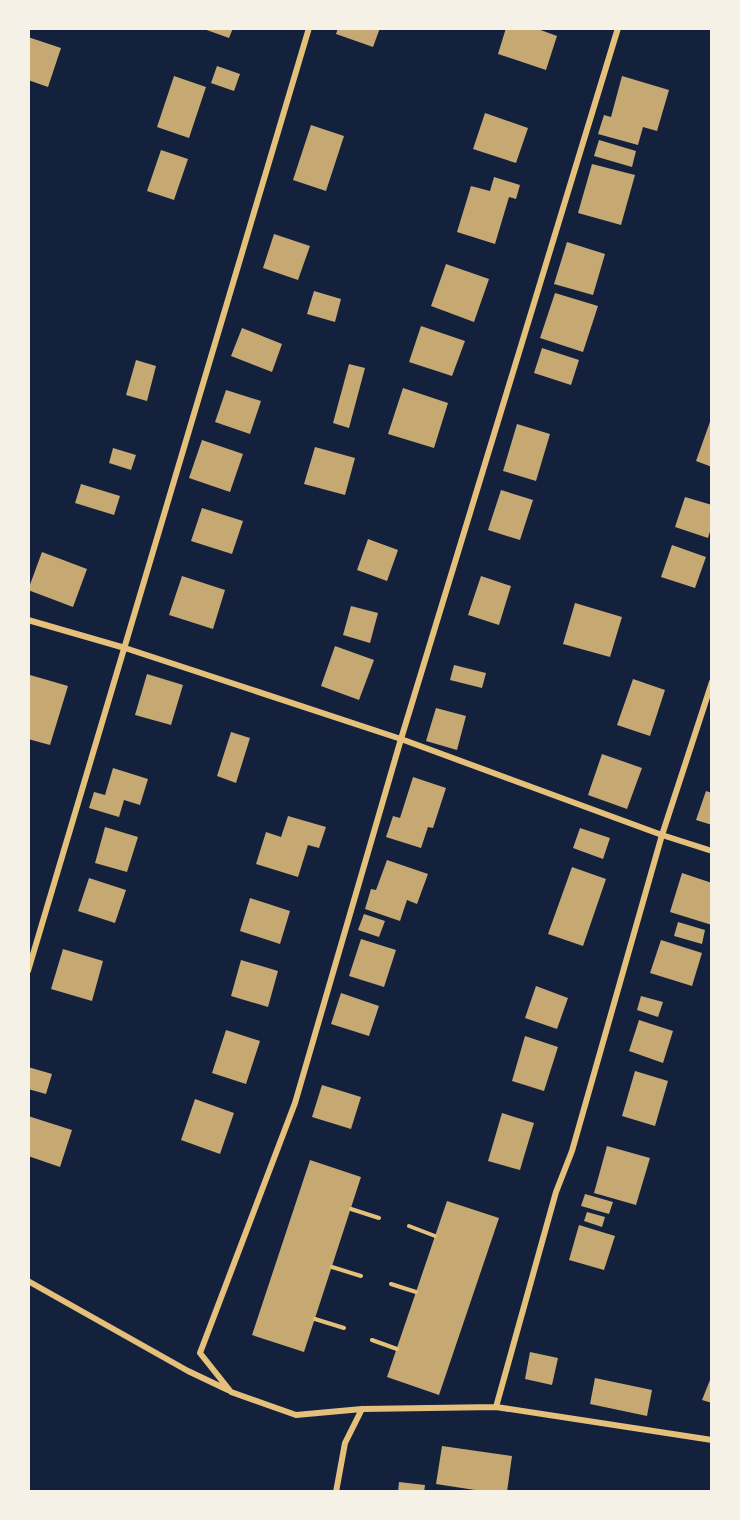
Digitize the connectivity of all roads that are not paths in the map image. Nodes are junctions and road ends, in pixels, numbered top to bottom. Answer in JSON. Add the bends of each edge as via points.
{"nodes":[{"id":1,"x":309,"y":28,"type":"edge"},
{"id":2,"x":618,"y":28,"type":"edge"},
{"id":3,"x":28,"y":620,"type":"edge"},
{"id":4,"x":125,"y":648,"type":"junction"},
{"id":5,"x":711,"y":682,"type":"edge"},
{"id":6,"x":401,"y":740,"type":"junction"},
{"id":7,"x":662,"y":835,"type":"junction"},
{"id":8,"x":711,"y":851,"type":"edge"},
{"id":9,"x":28,"y":971,"type":"edge"},
{"id":10,"x":28,"y":1281,"type":"edge"},
{"id":11,"x":231,"y":1392,"type":"junction"},
{"id":12,"x":496,"y":1407,"type":"junction"},
{"id":13,"x":362,"y":1409,"type":"junction"},
{"id":14,"x":711,"y":1440,"type":"edge"},
{"id":15,"x":336,"y":1491,"type":"edge"}],
"edges":[{"from":1,"to":4,"type":"street"},
{"from":2,"to":6,"type":"street"},
{"from":3,"to":4,"type":"street"},
{"from":4,"to":6,"type":"street"},
{"from":4,"to":9,"type":"street"},
{"from":5,"to":7,"type":"street"},
{"from":6,"to":7,"type":"street"},
{"from":6,"to":11,"type":"street","via":[[295,1103],[200,1353]]},
{"from":7,"to":8,"type":"street"},
{"from":7,"to":12,"type":"street"},
{"from":10,"to":11,"type":"street"},
{"from":11,"to":13,"type":"street","via":[[296,1415]]},
{"from":12,"to":13,"type":"street"},
{"from":12,"to":14,"type":"street"},
{"from":13,"to":15,"type":"street","via":[[345,1443]]}]}
